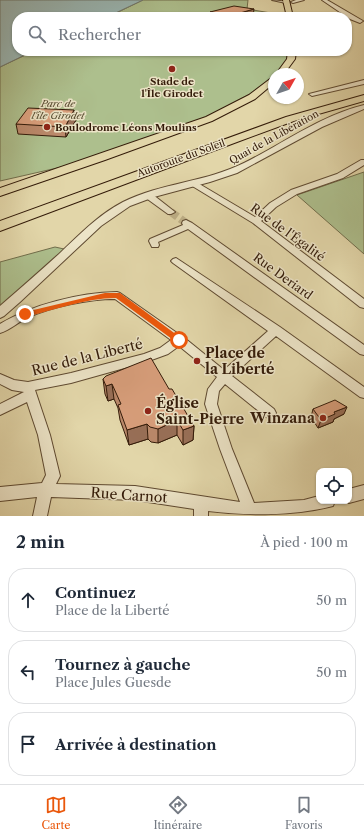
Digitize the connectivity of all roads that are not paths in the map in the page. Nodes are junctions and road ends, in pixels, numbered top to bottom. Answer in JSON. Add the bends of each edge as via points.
{"nodes":[{"id":1,"x":274,"y":0,"type":"edge"},
{"id":2,"x":302,"y":0,"type":"edge"},
{"id":3,"x":324,"y":0,"type":"edge"},
{"id":4,"x":290,"y":1,"type":"edge"},
{"id":5,"x":290,"y":12,"type":"edge"},
{"id":6,"x":294,"y":12,"type":"edge"},
{"id":7,"x":342,"y":12,"type":"edge"},
{"id":8,"x":352,"y":19,"type":"edge"},
{"id":9,"x":362,"y":23,"type":"edge"},
{"id":10,"x":291,"y":56,"type":"edge"},
{"id":11,"x":298,"y":56,"type":"edge"},
{"id":12,"x":284,"y":68,"type":"edge"},
{"id":13,"x":292,"y":68,"type":"edge"},
{"id":14,"x":364,"y":82,"type":"edge"},
{"id":15,"x":268,"y":84,"type":"edge"},
{"id":16,"x":364,"y":90,"type":"edge"},
{"id":17,"x":268,"y":91,"type":"edge"},
{"id":18,"x":312,"y":94,"type":"dead end"},
{"id":19,"x":364,"y":98,"type":"edge"},
{"id":20,"x":364,"y":107,"type":"edge"},
{"id":21,"x":364,"y":162,"type":"edge"},
{"id":22,"x":193,"y":184,"type":"junction"},
{"id":23,"x":0,"y":192,"type":"edge"},
{"id":24,"x":149,"y":196,"type":"junction"},
{"id":25,"x":0,"y":198,"type":"edge"},
{"id":26,"x":171,"y":212,"type":"tunnel mouth"},
{"id":27,"x":0,"y":214,"type":"edge"},
{"id":28,"x":256,"y":221,"type":"junction"},
{"id":29,"x":0,"y":226,"type":"edge"},
{"id":30,"x":156,"y":245,"type":"dead end"},
{"id":31,"x":176,"y":261,"type":"dead end"},
{"id":32,"x":364,"y":304,"type":"edge"},
{"id":33,"x":0,"y":313,"type":"edge"},
{"id":34,"x":0,"y":329,"type":"edge"},
{"id":35,"x":276,"y":330,"type":"junction"},
{"id":36,"x":179,"y":340,"type":"junction"},
{"id":37,"x":364,"y":351,"type":"edge"},
{"id":38,"x":224,"y":377,"type":"junction"},
{"id":39,"x":0,"y":380,"type":"edge"},
{"id":40,"x":29,"y":391,"type":"junction"},
{"id":41,"x":364,"y":393,"type":"edge"},
{"id":42,"x":0,"y":410,"type":"edge"},
{"id":43,"x":270,"y":413,"type":"dead end"},
{"id":44,"x":46,"y":490,"type":"junction"},
{"id":45,"x":364,"y":492,"type":"edge"},
{"id":46,"x":0,"y":494,"type":"edge"},
{"id":47,"x":352,"y":495,"type":"edge"},
{"id":48,"x":316,"y":504,"type":"edge"},
{"id":49,"x":201,"y":509,"type":"edge"},
{"id":50,"x":250,"y":510,"type":"junction"},
{"id":51,"x":40,"y":516,"type":"edge"}],
"edges":[{"from":1,"to":4,"type":"street"},
{"from":2,"to":4,"type":"street"},
{"from":3,"to":7,"type":"street"},
{"from":4,"to":5,"type":"main road"},
{"from":4,"to":6,"type":"main road"},
{"from":8,"to":9,"type":"street"},
{"from":10,"to":12,"type":"main road"},
{"from":11,"to":13,"type":"main road"},
{"from":14,"to":18,"type":"street"},
{"from":15,"to":23,"type":"main road","via":[[252,97],[209,119]]},
{"from":16,"to":27,"type":"highway","name":"Autoroute du Soleil","via":[[231,130]]},
{"from":17,"to":25,"type":"main road","via":[[255,102],[214,122]]},
{"from":19,"to":29,"type":"highway","name":"Autoroute du Soleil","via":[[290,119]]},
{"from":20,"to":22,"type":"street","name":"Quai de la Libération","via":[[327,120],[246,166]]},
{"from":21,"to":28,"type":"street","via":[[340,176],[283,198]]},
{"from":22,"to":24,"type":"street","name":"Quai de la Libération"},
{"from":22,"to":28,"type":"street","name":"Rue de l'Égalité"},
{"from":24,"to":26,"type":"street"},
{"from":24,"to":33,"type":"street","name":"Quai de la Libération","via":[[119,208],[98,222]]},
{"from":28,"to":32,"type":"street","name":"Rue de l'Égalité"},
{"from":30,"to":37,"type":"street","name":"Rue Deriard","via":[[153,241],[187,224]]},
{"from":31,"to":35,"type":"street"},
{"from":34,"to":36,"type":"street","via":[[25,314],[78,301],[117,295]]},
{"from":35,"to":38,"type":"street"},
{"from":35,"to":41,"type":"street"},
{"from":36,"to":38,"type":"street"},
{"from":36,"to":40,"type":"street","name":"Rue de la Liberté","via":[[164,351],[146,358]]},
{"from":38,"to":43,"type":"street"},
{"from":38,"to":50,"type":"street","via":[[214,389],[211,404]]},
{"from":39,"to":40,"type":"street","name":"Rue de la Liberté"},
{"from":40,"to":42,"type":"street"},
{"from":40,"to":44,"type":"street","via":[[44,435],[53,476]]},
{"from":44,"to":46,"type":"street","name":"Rue Carnot"},
{"from":44,"to":49,"type":"street","name":"Rue Carnot","via":[[135,493]]},
{"from":44,"to":51,"type":"street"},
{"from":45,"to":47,"type":"street"},
{"from":48,"to":50,"type":"street","name":"Rue Carnot"},
{"from":49,"to":50,"type":"street","name":"Rue Carnot"}]}
